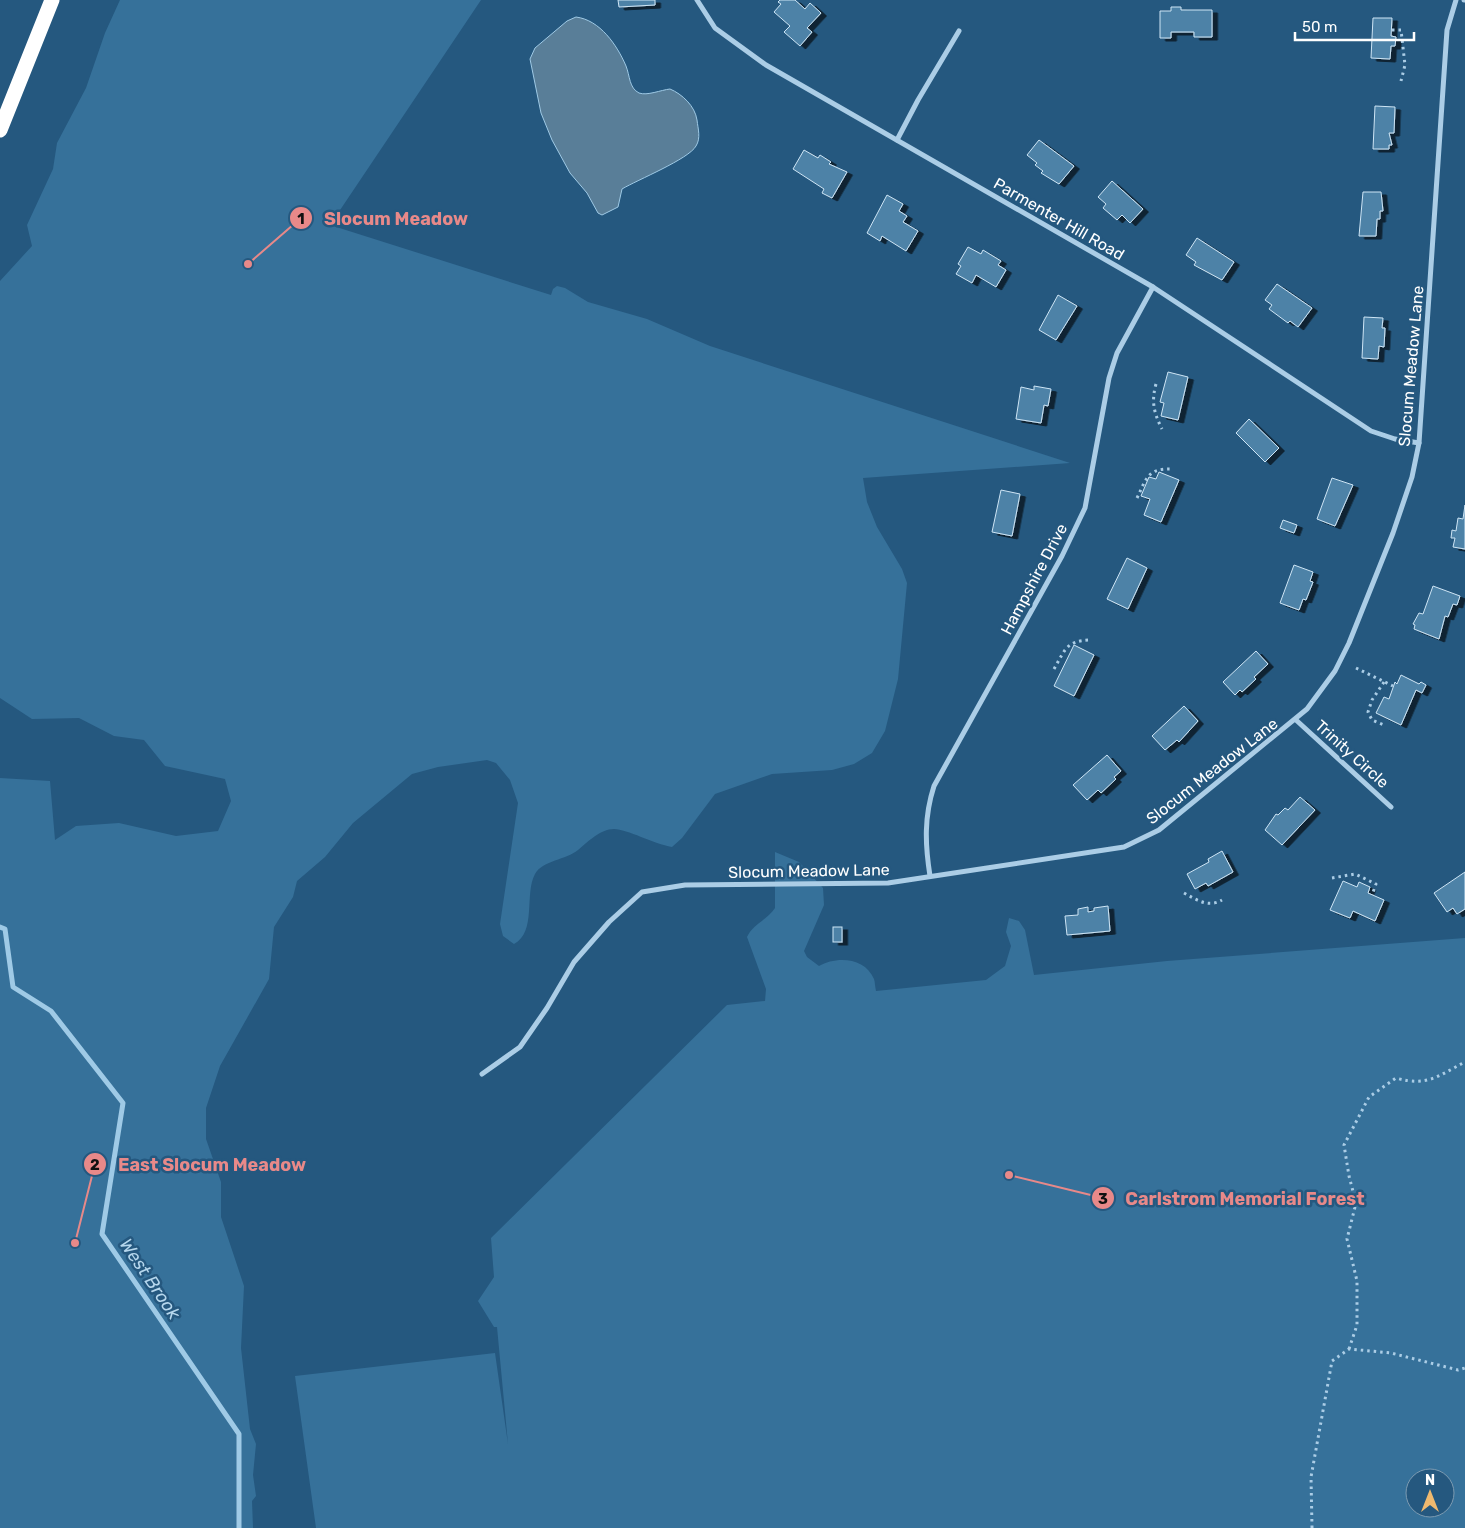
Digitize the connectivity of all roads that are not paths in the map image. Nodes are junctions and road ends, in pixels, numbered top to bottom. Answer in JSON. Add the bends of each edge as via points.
{"nodes":[{"id":1,"x":52,"y":0,"type":"edge"},
{"id":2,"x":697,"y":0,"type":"edge"},
{"id":3,"x":1456,"y":0,"type":"edge"},
{"id":4,"x":959,"y":31,"type":"dead end"},
{"id":5,"x":0,"y":130,"type":"edge"},
{"id":6,"x":897,"y":140,"type":"junction"},
{"id":7,"x":1153,"y":287,"type":"junction"},
{"id":8,"x":1419,"y":443,"type":"junction"},
{"id":9,"x":1296,"y":720,"type":"junction"},
{"id":10,"x":1391,"y":807,"type":"dead end"},
{"id":11,"x":930,"y":876,"type":"junction"},
{"id":12,"x":482,"y":1074,"type":"dead end"}],
"edges":[{"from":1,"to":5,"type":"highway"},
{"from":2,"to":6,"type":"street","name":"Parmenter Hill Road","via":[[715,28],[766,65]]},
{"from":3,"to":8,"type":"street","name":"Slocum Meadow Lane","via":[[1448,30]]},
{"from":4,"to":6,"type":"street"},
{"from":6,"to":7,"type":"street","name":"Parmenter Hill Road"},
{"from":7,"to":8,"type":"street","name":"Parmenter Hill Road","via":[[1371,431]]},
{"from":7,"to":11,"type":"street","name":"Hampshire Drive","via":[[1117,352],[1109,378],[1086,508],[934,786],[925,834]]},
{"from":8,"to":9,"type":"street","name":"Slocum Meadow Lane","via":[[1400,515],[1349,643],[1326,684]]},
{"from":9,"to":10,"type":"street","name":"Trinity Circle"},
{"from":9,"to":11,"type":"street","name":"Slocum Meadow Lane","via":[[1167,824],[1142,840],[1105,852]]},
{"from":11,"to":12,"type":"street","name":"Slocum Meadow Lane","via":[[862,885],[685,885],[642,892],[609,922],[574,962],[520,1047]]}]}
